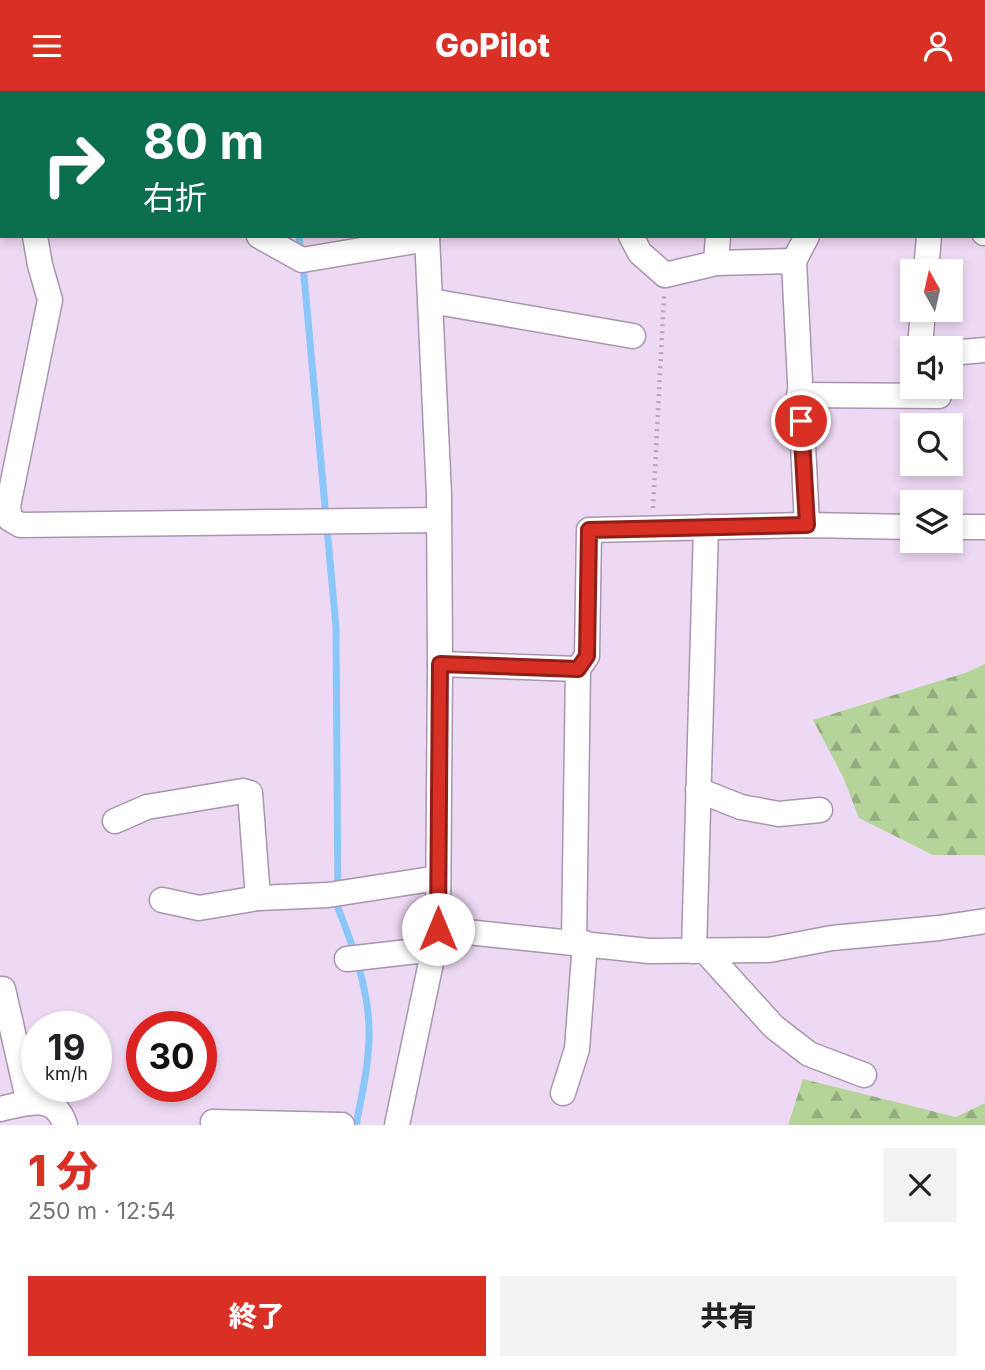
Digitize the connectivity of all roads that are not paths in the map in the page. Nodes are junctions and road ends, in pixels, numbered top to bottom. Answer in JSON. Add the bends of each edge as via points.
{"nodes":[{"id":1,"x":35,"y":238,"type":"edge"},
{"id":2,"x":266,"y":238,"type":"edge"},
{"id":3,"x":427,"y":238,"type":"edge"},
{"id":4,"x":632,"y":238,"type":"edge"},
{"id":5,"x":718,"y":238,"type":"edge"},
{"id":6,"x":806,"y":238,"type":"edge"},
{"id":7,"x":929,"y":238,"type":"edge"},
{"id":8,"x":290,"y":245,"type":"edge"},
{"id":9,"x":927,"y":259,"type":"edge"},
{"id":10,"x":794,"y":261,"type":"junction"},
{"id":11,"x":716,"y":263,"type":"junction"},
{"id":12,"x":430,"y":302,"type":"junction"},
{"id":13,"x":633,"y":336,"type":"dead end"},
{"id":14,"x":985,"y":350,"type":"edge"},
{"id":15,"x":963,"y":352,"type":"edge"},
{"id":16,"x":799,"y":395,"type":"junction"},
{"id":17,"x":900,"y":396,"type":"edge"},
{"id":18,"x":439,"y":520,"type":"junction"},
{"id":19,"x":807,"y":525,"type":"junction"},
{"id":20,"x":706,"y":527,"type":"junction"},
{"id":21,"x":900,"y":527,"type":"edge"},
{"id":22,"x":963,"y":527,"type":"edge"},
{"id":23,"x":985,"y":527,"type":"edge"},
{"id":24,"x":440,"y":664,"type":"junction"},
{"id":25,"x":578,"y":669,"type":"junction"},
{"id":26,"x":698,"y":790,"type":"junction"},
{"id":27,"x":820,"y":810,"type":"dead end"},
{"id":28,"x":115,"y":821,"type":"dead end"},
{"id":29,"x":438,"y":879,"type":"junction"},
{"id":30,"x":258,"y":898,"type":"junction"},
{"id":31,"x":162,"y":899,"type":"dead end"},
{"id":32,"x":985,"y":921,"type":"edge"},
{"id":33,"x":436,"y":939,"type":"junction"},
{"id":34,"x":580,"y":943,"type":"junction"},
{"id":35,"x":699,"y":951,"type":"junction"},
{"id":36,"x":353,"y":958,"type":"dead end"},
{"id":37,"x":0,"y":989,"type":"edge"},
{"id":38,"x":864,"y":1075,"type":"dead end"},
{"id":39,"x":563,"y":1093,"type":"dead end"},
{"id":40,"x":15,"y":1111,"type":"edge"},
{"id":41,"x":212,"y":1122,"type":"dead end"},
{"id":42,"x":65,"y":1125,"type":"edge"},
{"id":43,"x":342,"y":1125,"type":"edge"},
{"id":44,"x":397,"y":1125,"type":"edge"}],
"edges":[{"from":1,"to":18,"type":"street","via":[[50,300],[8,506],[10,519],[20,525]]},
{"from":2,"to":8,"type":"street"},
{"from":3,"to":8,"type":"street","via":[[302,260]]},
{"from":3,"to":12,"type":"street"},
{"from":4,"to":11,"type":"street","via":[[640,253],[665,275]]},
{"from":5,"to":11,"type":"street"},
{"from":6,"to":10,"type":"street"},
{"from":7,"to":9,"type":"street"},
{"from":10,"to":11,"type":"street"},
{"from":10,"to":16,"type":"street"},
{"from":12,"to":13,"type":"street"},
{"from":12,"to":18,"type":"street"},
{"from":14,"to":15,"type":"street"},
{"from":16,"to":17,"type":"street"},
{"from":16,"to":19,"type":"street"},
{"from":18,"to":24,"type":"street"},
{"from":19,"to":20,"type":"street"},
{"from":19,"to":21,"type":"street"},
{"from":20,"to":25,"type":"street","via":[[589,530],[587,656]]},
{"from":20,"to":26,"type":"street"},
{"from":22,"to":23,"type":"street"},
{"from":24,"to":25,"type":"street"},
{"from":24,"to":29,"type":"street"},
{"from":25,"to":34,"type":"street"},
{"from":26,"to":27,"type":"street","via":[[741,807],[779,814]]},
{"from":26,"to":35,"type":"street"},
{"from":28,"to":30,"type":"street","via":[[147,807],[250,793]]},
{"from":29,"to":30,"type":"street","via":[[336,894]]},
{"from":29,"to":33,"type":"street"},
{"from":30,"to":31,"type":"street","via":[[199,908]]},
{"from":32,"to":35,"type":"street","via":[[832,938],[769,950]]},
{"from":33,"to":34,"type":"street"},
{"from":33,"to":36,"type":"street"},
{"from":33,"to":44,"type":"street"},
{"from":34,"to":35,"type":"street"},
{"from":34,"to":39,"type":"street","via":[[577,1049]]},
{"from":35,"to":38,"type":"street","via":[[774,1027],[809,1054]]},
{"from":37,"to":40,"type":"street"},
{"from":40,"to":42,"type":"street","via":[[43,1102],[61,1111]]},
{"from":41,"to":43,"type":"street"}]}
